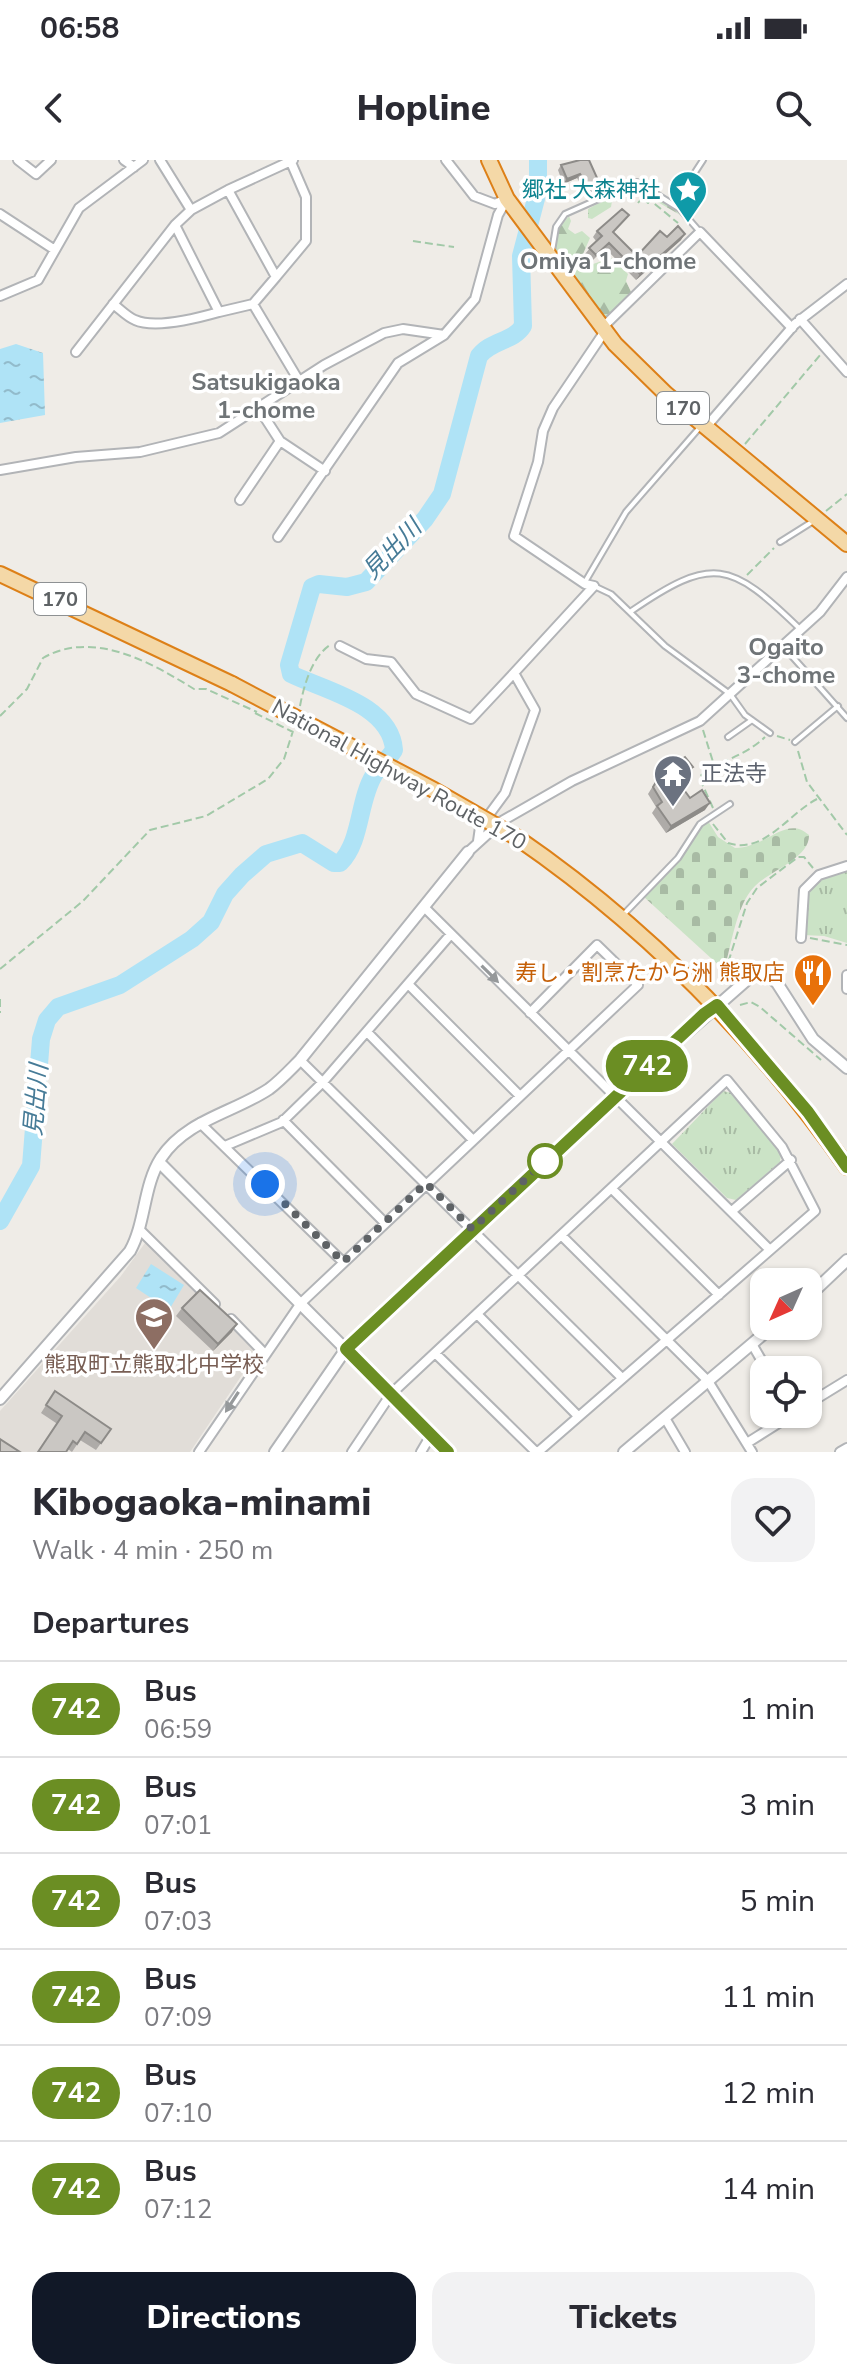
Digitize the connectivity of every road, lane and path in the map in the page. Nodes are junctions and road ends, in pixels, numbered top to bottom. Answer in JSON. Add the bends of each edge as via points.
{"nodes":[{"id":1,"x":18,"y":160,"type":"edge"},
{"id":2,"x":51,"y":160,"type":"edge"},
{"id":3,"x":124,"y":160,"type":"edge"},
{"id":4,"x":143,"y":160,"type":"edge"},
{"id":5,"x":160,"y":160,"type":"edge"},
{"id":6,"x":291,"y":160,"type":"edge"},
{"id":7,"x":446,"y":160,"type":"edge"},
{"id":8,"x":489,"y":160,"type":"edge"},
{"id":9,"x":703,"y":160,"type":"edge"},
{"id":10,"x":134,"y":167,"type":"junction"},
{"id":11,"x":690,"y":180,"type":"joint"},
{"id":12,"x":228,"y":190,"type":"junction"},
{"id":13,"x":510,"y":203,"type":"junction"},
{"id":14,"x":638,"y":203,"type":"dead end"},
{"id":15,"x":673,"y":204,"type":"junction"},
{"id":16,"x":191,"y":210,"type":"junction"},
{"id":17,"x":0,"y":214,"type":"edge"},
{"id":18,"x":678,"y":223,"type":"edge"},
{"id":19,"x":175,"y":225,"type":"junction"},
{"id":20,"x":700,"y":232,"type":"junction"},
{"id":21,"x":413,"y":241,"type":"dead end"},
{"id":22,"x":454,"y":247,"type":"dead end"},
{"id":23,"x":55,"y":250,"type":"junction"},
{"id":24,"x":553,"y":263,"type":"junction"},
{"id":25,"x":276,"y":277,"type":"junction"},
{"id":26,"x":847,"y":284,"type":"edge"},
{"id":27,"x":0,"y":296,"type":"edge"},
{"id":28,"x":113,"y":304,"type":"junction"},
{"id":29,"x":253,"y":304,"type":"junction"},
{"id":30,"x":219,"y":312,"type":"junction"},
{"id":31,"x":800,"y":319,"type":"junction"},
{"id":32,"x":792,"y":328,"type":"junction"},
{"id":33,"x":603,"y":330,"type":"junction"},
{"id":34,"x":444,"y":335,"type":"junction"},
{"id":35,"x":826,"y":350,"type":"junction"},
{"id":36,"x":76,"y":352,"type":"dead end"},
{"id":37,"x":847,"y":372,"type":"edge"},
{"id":38,"x":299,"y":381,"type":"junction"},
{"id":39,"x":258,"y":407,"type":"junction"},
{"id":40,"x":704,"y":426,"type":"junction"},
{"id":41,"x":280,"y":441,"type":"junction"},
{"id":42,"x":737,"y":454,"type":"junction"},
{"id":43,"x":0,"y":470,"type":"edge"},
{"id":44,"x":325,"y":471,"type":"junction"},
{"id":45,"x":847,"y":494,"type":"edge"},
{"id":46,"x":240,"y":500,"type":"dead end"},
{"id":47,"x":817,"y":519,"type":"junction"},
{"id":48,"x":278,"y":537,"type":"dead end"},
{"id":49,"x":780,"y":542,"type":"joint"},
{"id":50,"x":847,"y":544,"type":"edge"},
{"id":51,"x":0,"y":567,"type":"edge"},
{"id":52,"x":0,"y":574,"type":"edge"},
{"id":53,"x":847,"y":577,"type":"edge"},
{"id":54,"x":744,"y":579,"type":"junction"},
{"id":55,"x":589,"y":585,"type":"junction"},
{"id":56,"x":630,"y":612,"type":"junction"},
{"id":57,"x":800,"y":629,"type":"junction"},
{"id":58,"x":120,"y":631,"type":"junction"},
{"id":59,"x":782,"y":645,"type":"junction"},
{"id":60,"x":340,"y":646,"type":"joint"},
{"id":61,"x":514,"y":673,"type":"junction"},
{"id":62,"x":730,"y":694,"type":"junction"},
{"id":63,"x":301,"y":703,"type":"junction"},
{"id":64,"x":838,"y":706,"type":"junction"},
{"id":65,"x":287,"y":707,"type":"dead end"},
{"id":66,"x":264,"y":711,"type":"dead end"},
{"id":67,"x":299,"y":712,"type":"dead end"},
{"id":68,"x":254,"y":713,"type":"junction"},
{"id":69,"x":0,"y":716,"type":"edge"},
{"id":70,"x":847,"y":718,"type":"edge"},
{"id":71,"x":752,"y":720,"type":"junction"},
{"id":72,"x":700,"y":721,"type":"junction"},
{"id":73,"x":296,"y":722,"type":"dead end"},
{"id":74,"x":293,"y":732,"type":"junction"},
{"id":75,"x":770,"y":733,"type":"junction"},
{"id":76,"x":728,"y":737,"type":"dead end"},
{"id":77,"x":795,"y":742,"type":"junction"},
{"id":78,"x":714,"y":765,"type":"junction"},
{"id":79,"x":818,"y":798,"type":"junction"},
{"id":80,"x":730,"y":804,"type":"dead end"},
{"id":81,"x":713,"y":816,"type":"junction"},
{"id":82,"x":847,"y":835,"type":"edge"},
{"id":83,"x":478,"y":841,"type":"junction"},
{"id":84,"x":468,"y":852,"type":"joint"},
{"id":85,"x":847,"y":866,"type":"edge"},
{"id":86,"x":819,"y":875,"type":"junction"},
{"id":87,"x":425,"y":908,"type":"junction"},
{"id":88,"x":622,"y":916,"type":"junction"},
{"id":89,"x":451,"y":934,"type":"junction"},
{"id":90,"x":801,"y":938,"type":"joint"},
{"id":91,"x":847,"y":945,"type":"edge"},
{"id":92,"x":0,"y":969,"type":"edge"},
{"id":93,"x":847,"y":975,"type":"edge"},
{"id":94,"x":409,"y":985,"type":"junction"},
{"id":95,"x":721,"y":985,"type":"dead end"},
{"id":96,"x":847,"y":989,"type":"edge"},
{"id":97,"x":0,"y":999,"type":"edge"},
{"id":98,"x":717,"y":1005,"type":"junction"},
{"id":99,"x":740,"y":1005,"type":"dead end"},
{"id":100,"x":0,"y":1013,"type":"edge"},
{"id":101,"x":530,"y":1013,"type":"junction"},
{"id":102,"x":367,"y":1032,"type":"junction"},
{"id":103,"x":570,"y":1050,"type":"junction"},
{"id":104,"x":300,"y":1060,"type":"junction"},
{"id":105,"x":825,"y":1063,"type":"dead end"},
{"id":106,"x":847,"y":1068,"type":"edge"},
{"id":107,"x":323,"y":1082,"type":"junction"},
{"id":108,"x":616,"y":1095,"type":"junction"},
{"id":109,"x":520,"y":1096,"type":"junction"},
{"id":110,"x":283,"y":1120,"type":"junction"},
{"id":111,"x":200,"y":1123,"type":"junction"},
{"id":112,"x":473,"y":1140,"type":"junction"},
{"id":113,"x":661,"y":1141,"type":"junction"},
{"id":114,"x":225,"y":1146,"type":"junction"},
{"id":115,"x":791,"y":1160,"type":"junction"},
{"id":116,"x":159,"y":1162,"type":"junction"},
{"id":117,"x":847,"y":1167,"type":"edge"},
{"id":118,"x":426,"y":1183,"type":"junction"},
{"id":119,"x":612,"y":1189,"type":"junction"},
{"id":120,"x":732,"y":1211,"type":"junction"},
{"id":121,"x":385,"y":1223,"type":"junction"},
{"id":122,"x":472,"y":1229,"type":"junction"},
{"id":123,"x":141,"y":1231,"type":"junction"},
{"id":124,"x":562,"y":1236,"type":"junction"},
{"id":125,"x":769,"y":1249,"type":"junction"},
{"id":126,"x":847,"y":1260,"type":"edge"},
{"id":127,"x":343,"y":1262,"type":"junction"},
{"id":128,"x":518,"y":1275,"type":"junction"},
{"id":129,"x":822,"y":1284,"type":"edge"},
{"id":130,"x":719,"y":1295,"type":"junction"},
{"id":131,"x":301,"y":1303,"type":"junction"},
{"id":132,"x":477,"y":1314,"type":"junction"},
{"id":133,"x":667,"y":1340,"type":"junction"},
{"id":134,"x":757,"y":1340,"type":"edge"},
{"id":135,"x":752,"y":1344,"type":"junction"},
{"id":136,"x":346,"y":1349,"type":"junction"},
{"id":137,"x":264,"y":1353,"type":"junction"},
{"id":138,"x":435,"y":1353,"type":"junction"},
{"id":139,"x":759,"y":1356,"type":"edge"},
{"id":140,"x":621,"y":1377,"type":"junction"},
{"id":141,"x":847,"y":1380,"type":"edge"},
{"id":142,"x":708,"y":1381,"type":"junction"},
{"id":143,"x":391,"y":1394,"type":"junction"},
{"id":144,"x":822,"y":1395,"type":"edge"},
{"id":145,"x":0,"y":1399,"type":"edge"},
{"id":146,"x":577,"y":1415,"type":"junction"},
{"id":147,"x":665,"y":1418,"type":"junction"},
{"id":148,"x":771,"y":1428,"type":"edge"},
{"id":149,"x":431,"y":1435,"type":"junction"},
{"id":150,"x":747,"y":1443,"type":"junction"},
{"id":151,"x":847,"y":1448,"type":"edge"},
{"id":152,"x":200,"y":1452,"type":"edge"},
{"id":153,"x":275,"y":1452,"type":"edge"},
{"id":154,"x":352,"y":1452,"type":"edge"},
{"id":155,"x":421,"y":1452,"type":"edge"},
{"id":156,"x":448,"y":1452,"type":"edge"},
{"id":157,"x":537,"y":1452,"type":"edge"},
{"id":158,"x":624,"y":1452,"type":"edge"},
{"id":159,"x":685,"y":1452,"type":"edge"},
{"id":160,"x":752,"y":1452,"type":"edge"},
{"id":161,"x":840,"y":1452,"type":"edge"}],
"edges":[{"from":1,"to":2,"type":"street","via":[[36,174]]},
{"from":3,"to":10,"type":"street"},
{"from":4,"to":10,"type":"street"},
{"from":5,"to":16,"type":"street"},
{"from":6,"to":12,"type":"street"},
{"from":6,"to":25,"type":"street","via":[[306,197],[306,241]]},
{"from":7,"to":13,"type":"street","via":[[474,196]]},
{"from":8,"to":13,"type":"highway","number":"170"},
{"from":9,"to":11,"type":"lane"},
{"from":10,"to":23,"type":"street","via":[[79,208]]},
{"from":11,"to":15,"type":"path"},
{"from":12,"to":16,"type":"street"},
{"from":12,"to":25,"type":"street"},
{"from":13,"to":24,"type":"highway","number":"170"},
{"from":13,"to":34,"type":"street","via":[[498,215],[475,299]]},
{"from":14,"to":18,"type":"path","via":[[650,200]]},
{"from":15,"to":20,"type":"lane"},
{"from":15,"to":24,"type":"lane","via":[[637,182],[568,213],[556,227]]},
{"from":16,"to":19,"type":"street"},
{"from":17,"to":23,"type":"street"},
{"from":19,"to":28,"type":"street"},
{"from":19,"to":30,"type":"street"},
{"from":20,"to":32,"type":"street"},
{"from":20,"to":33,"type":"street"},
{"from":21,"to":22,"type":"path"},
{"from":23,"to":27,"type":"street","via":[[38,280]]},
{"from":24,"to":33,"type":"highway","number":"170"},
{"from":25,"to":29,"type":"street"},
{"from":26,"to":31,"type":"street"},
{"from":28,"to":30,"type":"street","via":[[136,321],[147,322],[186,321]]},
{"from":28,"to":36,"type":"street"},
{"from":29,"to":30,"type":"street"},
{"from":29,"to":38,"type":"street"},
{"from":31,"to":32,"type":"street"},
{"from":31,"to":35,"type":"street"},
{"from":32,"to":40,"type":"street"},
{"from":33,"to":40,"type":"highway","number":"170"},
{"from":33,"to":55,"type":"street","via":[[543,431],[514,536]]},
{"from":34,"to":38,"type":"street","via":[[412,329],[384,333]]},
{"from":34,"to":44,"type":"street","via":[[398,363]]},
{"from":35,"to":37,"type":"street"},
{"from":35,"to":42,"type":"path"},
{"from":38,"to":39,"type":"street"},
{"from":39,"to":41,"type":"street"},
{"from":39,"to":43,"type":"street","via":[[219,433],[176,445]]},
{"from":40,"to":42,"type":"highway","number":"170"},
{"from":40,"to":55,"type":"lane","via":[[626,512]]},
{"from":41,"to":44,"type":"street"},
{"from":41,"to":46,"type":"street"},
{"from":42,"to":47,"type":"highway","number":"170"},
{"from":44,"to":48,"type":"street"},
{"from":45,"to":47,"type":"path"},
{"from":47,"to":49,"type":"lane"},
{"from":47,"to":50,"type":"highway","number":"170"},
{"from":49,"to":54,"type":"path"},
{"from":51,"to":58,"type":"highway","name":"National Highway Route 170","number":"170"},
{"from":52,"to":58,"type":"highway","name":"National Highway Route 170","number":"170"},
{"from":53,"to":57,"type":"street"},
{"from":54,"to":56,"type":"lane","via":[[696,573]]},
{"from":54,"to":57,"type":"lane"},
{"from":55,"to":56,"type":"lane","via":[[611,594]]},
{"from":55,"to":61,"type":"street"},
{"from":56,"to":62,"type":"lane","via":[[677,657]]},
{"from":57,"to":59,"type":"street"},
{"from":58,"to":88,"type":"highway","name":"National Highway Route 170","number":"170","bridge":true,"via":[[434,790],[516,837]]},
{"from":59,"to":62,"type":"street"},
{"from":59,"to":64,"type":"lane"},
{"from":60,"to":61,"type":"street","via":[[366,659],[391,662],[416,694],[471,719]]},
{"from":60,"to":63,"type":"path","via":[[327,646],[309,674]]},
{"from":61,"to":83,"type":"street","via":[[535,710],[505,793],[480,827]]},
{"from":62,"to":71,"type":"lane"},
{"from":62,"to":72,"type":"street"},
{"from":63,"to":65,"type":"path"},
{"from":63,"to":67,"type":"path"},
{"from":64,"to":70,"type":"lane"},
{"from":64,"to":77,"type":"lane"},
{"from":66,"to":68,"type":"path"},
{"from":68,"to":69,"type":"path","via":[[132,656],[77,648],[43,658],[27,689]]},
{"from":68,"to":74,"type":"path"},
{"from":71,"to":75,"type":"lane"},
{"from":71,"to":76,"type":"lane"},
{"from":72,"to":78,"type":"path"},
{"from":72,"to":83,"type":"street","via":[[572,781]]},
{"from":73,"to":74,"type":"path"},
{"from":74,"to":92,"type":"path","via":[[284,759],[268,779],[206,816],[150,830],[83,901]]},
{"from":75,"to":77,"type":"path"},
{"from":75,"to":78,"type":"path","via":[[742,756]]},
{"from":77,"to":79,"type":"path","via":[[807,782]]},
{"from":78,"to":81,"type":"path","via":[[699,777]]},
{"from":79,"to":81,"type":"path","via":[[749,846],[728,843]]},
{"from":79,"to":82,"type":"path"},
{"from":80,"to":81,"type":"lane"},
{"from":81,"to":88,"type":"lane","via":[[692,832],[678,858]]},
{"from":83,"to":84,"type":"street"},
{"from":84,"to":87,"type":"street"},
{"from":85,"to":86,"type":"street"},
{"from":86,"to":90,"type":"street","via":[[804,890]]},
{"from":86,"to":95,"type":"path","via":[[798,857],[757,888],[747,903]]},
{"from":87,"to":89,"type":"street"},
{"from":87,"to":104,"type":"street"},
{"from":88,"to":98,"type":"highway","name":"National Highway Route 170","number":"170"},
{"from":89,"to":94,"type":"street"},
{"from":89,"to":101,"type":"street","one_way":true},
{"from":90,"to":91,"type":"path"},
{"from":93,"to":96,"type":"street"},
{"from":94,"to":102,"type":"street"},
{"from":94,"to":109,"type":"street"},
{"from":97,"to":100,"type":"path"},
{"from":98,"to":106,"type":"street","via":[[757,973],[768,975],[813,1039]]},
{"from":98,"to":108,"type":"street"},
{"from":98,"to":117,"type":"highway","name":"National Highway Route 170","number":"170","via":[[789,1088]]},
{"from":99,"to":105,"type":"path","via":[[751,1002],[760,1007]]},
{"from":101,"to":103,"type":"street"},
{"from":101,"to":103,"type":"street","via":[[597,945],[638,985]]},
{"from":102,"to":107,"type":"street"},
{"from":102,"to":112,"type":"street"},
{"from":103,"to":108,"type":"street"},
{"from":103,"to":109,"type":"street"},
{"from":104,"to":107,"type":"street"},
{"from":104,"to":111,"type":"street","via":[[270,1088]]},
{"from":107,"to":110,"type":"street"},
{"from":107,"to":118,"type":"street"},
{"from":108,"to":113,"type":"street"},
{"from":108,"to":122,"type":"street"},
{"from":109,"to":112,"type":"street"},
{"from":110,"to":114,"type":"street"},
{"from":110,"to":121,"type":"street"},
{"from":111,"to":114,"type":"street"},
{"from":111,"to":116,"type":"street"},
{"from":112,"to":118,"type":"street"},
{"from":113,"to":115,"type":"street","via":[[727,1080]]},
{"from":113,"to":119,"type":"street"},
{"from":113,"to":120,"type":"street"},
{"from":114,"to":127,"type":"street"},
{"from":115,"to":120,"type":"street"},
{"from":115,"to":125,"type":"street","via":[[815,1211]]},
{"from":116,"to":123,"type":"street"},
{"from":116,"to":131,"type":"street"},
{"from":118,"to":121,"type":"street"},
{"from":118,"to":122,"type":"street"},
{"from":119,"to":124,"type":"street"},
{"from":119,"to":130,"type":"street"},
{"from":120,"to":125,"type":"street"},
{"from":121,"to":127,"type":"street"},
{"from":122,"to":128,"type":"street"},
{"from":122,"to":136,"type":"street"},
{"from":123,"to":137,"type":"street"},
{"from":123,"to":145,"type":"street","via":[[104,1283]]},
{"from":124,"to":128,"type":"street"},
{"from":124,"to":133,"type":"street"},
{"from":125,"to":130,"type":"street"},
{"from":126,"to":129,"type":"street"},
{"from":127,"to":131,"type":"street"},
{"from":128,"to":132,"type":"street"},
{"from":128,"to":140,"type":"street"},
{"from":130,"to":133,"type":"street"},
{"from":131,"to":136,"type":"street"},
{"from":131,"to":137,"type":"street"},
{"from":132,"to":138,"type":"street"},
{"from":132,"to":146,"type":"street"},
{"from":133,"to":140,"type":"street"},
{"from":133,"to":142,"type":"street"},
{"from":134,"to":135,"type":"street"},
{"from":135,"to":139,"type":"street"},
{"from":135,"to":142,"type":"street"},
{"from":136,"to":143,"type":"street"},
{"from":136,"to":153,"type":"street"},
{"from":137,"to":152,"type":"street","one_way":true},
{"from":138,"to":143,"type":"street"},
{"from":138,"to":157,"type":"street"},
{"from":140,"to":146,"type":"street"},
{"from":141,"to":144,"type":"street"},
{"from":142,"to":147,"type":"street"},
{"from":142,"to":150,"type":"street"},
{"from":143,"to":149,"type":"street"},
{"from":143,"to":154,"type":"street"},
{"from":146,"to":157,"type":"street"},
{"from":147,"to":158,"type":"street"},
{"from":147,"to":159,"type":"street"},
{"from":148,"to":150,"type":"street"},
{"from":149,"to":155,"type":"street"},
{"from":149,"to":156,"type":"street"},
{"from":150,"to":160,"type":"street"},
{"from":151,"to":161,"type":"street"}]}
